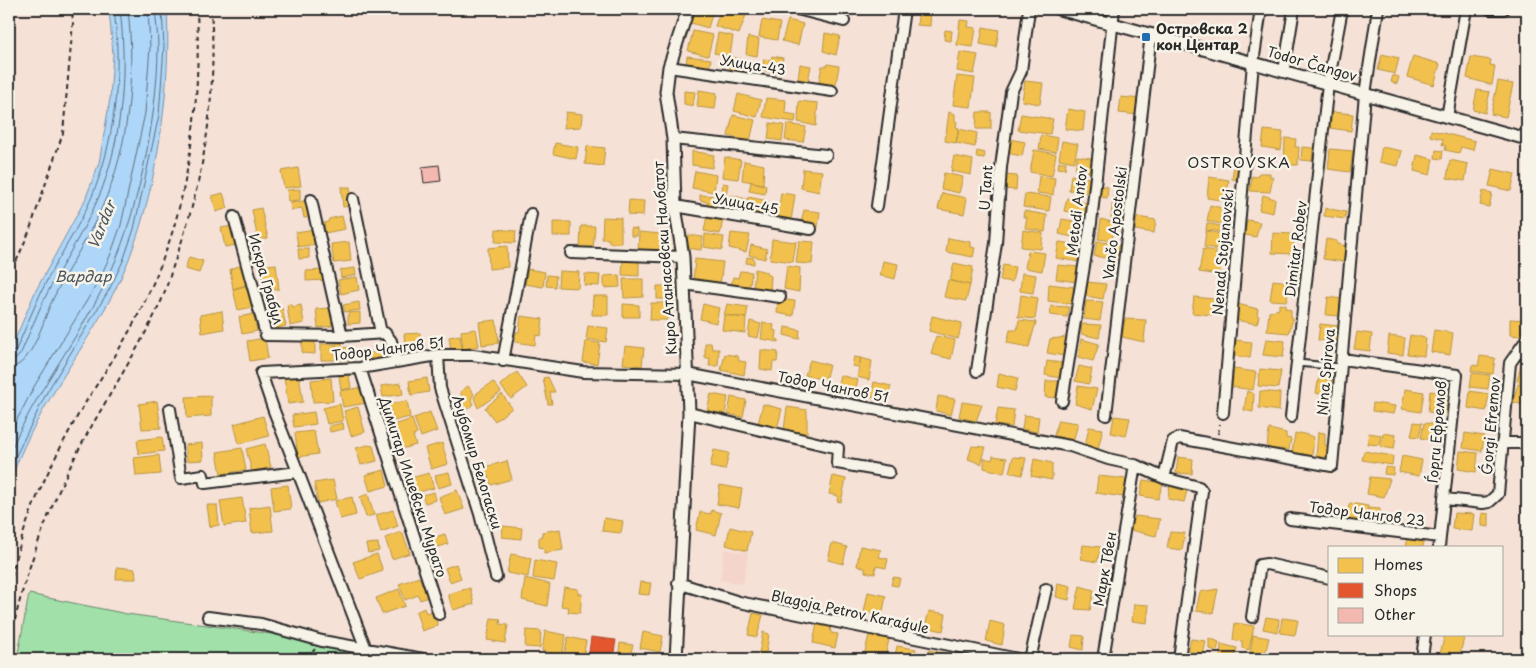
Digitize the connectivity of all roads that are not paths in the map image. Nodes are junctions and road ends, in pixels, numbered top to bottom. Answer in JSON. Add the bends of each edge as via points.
{"nodes":[{"id":1,"x":688,"y":9,"type":"edge"},
{"id":2,"x":797,"y":9,"type":"edge"},
{"id":3,"x":904,"y":9,"type":"edge"},
{"id":4,"x":1029,"y":9,"type":"edge"},
{"id":5,"x":1060,"y":9,"type":"edge"},
{"id":6,"x":1114,"y":9,"type":"edge"},
{"id":7,"x":1261,"y":9,"type":"edge"},
{"id":8,"x":1294,"y":9,"type":"edge"},
{"id":9,"x":1342,"y":9,"type":"edge"},
{"id":10,"x":1378,"y":9,"type":"edge"},
{"id":11,"x":1466,"y":9,"type":"edge"},
{"id":12,"x":1490,"y":9,"type":"edge"},
{"id":13,"x":1504,"y":9,"type":"edge"},
{"id":14,"x":844,"y":21,"type":"dead end"},
{"id":15,"x":1112,"y":23,"type":"junction"},
{"id":16,"x":1151,"y":34,"type":"junction"},
{"id":17,"x":1253,"y":63,"type":"junction"},
{"id":18,"x":669,"y":66,"type":"junction"},
{"id":19,"x":1284,"y":71,"type":"junction"},
{"id":20,"x":1328,"y":84,"type":"junction"},
{"id":21,"x":832,"y":91,"type":"dead end"},
{"id":22,"x":1365,"y":94,"type":"junction"},
{"id":23,"x":1447,"y":117,"type":"junction"},
{"id":24,"x":673,"y":139,"type":"junction"},
{"id":25,"x":1527,"y":139,"type":"edge"},
{"id":26,"x":826,"y":155,"type":"dead end"},
{"id":27,"x":353,"y":199,"type":"dead end"},
{"id":28,"x":311,"y":200,"type":"dead end"},
{"id":29,"x":675,"y":206,"type":"junction"},
{"id":30,"x":877,"y":206,"type":"dead end"},
{"id":31,"x":531,"y":214,"type":"dead end"},
{"id":32,"x":234,"y":217,"type":"dead end"},
{"id":33,"x":812,"y":229,"type":"dead end"},
{"id":34,"x":571,"y":254,"type":"dead end"},
{"id":35,"x":683,"y":257,"type":"junction"},
{"id":36,"x":684,"y":284,"type":"junction"},
{"id":37,"x":780,"y":297,"type":"dead end"},
{"id":38,"x":381,"y":333,"type":"junction"},
{"id":39,"x":342,"y":336,"type":"junction"},
{"id":40,"x":1527,"y":339,"type":"edge"},
{"id":41,"x":438,"y":355,"type":"junction"},
{"id":42,"x":396,"y":360,"type":"junction"},
{"id":43,"x":503,"y":361,"type":"junction"},
{"id":44,"x":1297,"y":362,"type":"junction"},
{"id":45,"x":1341,"y":363,"type":"junction"},
{"id":46,"x":360,"y":368,"type":"junction"},
{"id":47,"x":978,"y":372,"type":"dead end"},
{"id":48,"x":687,"y":374,"type":"junction"},
{"id":49,"x":1062,"y":402,"type":"dead end"},
{"id":50,"x":170,"y":409,"type":"dead end"},
{"id":51,"x":689,"y":413,"type":"junction"},
{"id":52,"x":1222,"y":413,"type":"road end"},
{"id":53,"x":1106,"y":415,"type":"dead end"},
{"id":54,"x":1291,"y":417,"type":"dead end"},
{"id":55,"x":1502,"y":443,"type":"junction"},
{"id":56,"x":1527,"y":444,"type":"edge"},
{"id":57,"x":1135,"y":465,"type":"junction"},
{"id":58,"x":298,"y":472,"type":"junction"},
{"id":59,"x":889,"y":472,"type":"dead end"},
{"id":60,"x":1164,"y":478,"type":"junction"},
{"id":61,"x":1445,"y":499,"type":"junction"},
{"id":62,"x":1290,"y":519,"type":"dead end"},
{"id":63,"x":1439,"y":542,"type":"edge"},
{"id":64,"x":496,"y":577,"type":"dead end"},
{"id":65,"x":1328,"y":578,"type":"edge"},
{"id":66,"x":678,"y":583,"type":"junction"},
{"id":67,"x":1046,"y":589,"type":"dead end"},
{"id":68,"x":439,"y":614,"type":"dead end"},
{"id":69,"x":208,"y":617,"type":"dead end"},
{"id":70,"x":1252,"y":617,"type":"dead end"},
{"id":71,"x":1426,"y":636,"type":"edge"},
{"id":72,"x":366,"y":649,"type":"junction"},
{"id":73,"x":423,"y":659,"type":"edge"},
{"id":74,"x":676,"y":659,"type":"edge"},
{"id":75,"x":1018,"y":659,"type":"edge"},
{"id":76,"x":1025,"y":659,"type":"edge"},
{"id":77,"x":1103,"y":659,"type":"edge"},
{"id":78,"x":1179,"y":659,"type":"edge"},
{"id":79,"x":1422,"y":659,"type":"edge"}],
"edges":[{"from":1,"to":18,"type":"street","name":"Киро Атанасовски Налбатот"},
{"from":2,"to":14,"type":"street"},
{"from":3,"to":30,"type":"street"},
{"from":4,"to":47,"type":"street","name":"U Tant","via":[[1021,71],[1012,92],[1005,139],[996,243]]},
{"from":5,"to":15,"type":"street","name":"Todor Čangov"},
{"from":6,"to":15,"type":"street","name":"Metodi Antov"},
{"from":7,"to":17,"type":"street","name":"Nenad Stojanovski"},
{"from":8,"to":19,"type":"street"},
{"from":9,"to":20,"type":"street","name":"Dimitar Robev"},
{"from":10,"to":22,"type":"street","name":"Nina Spirova"},
{"from":11,"to":23,"type":"street"},
{"from":12,"to":13,"type":"street"},
{"from":15,"to":16,"type":"street","name":"Todor Čangov"},
{"from":15,"to":49,"type":"street","name":"Metodi Antov","via":[[1091,223]]},
{"from":16,"to":17,"type":"street","name":"Todor Čangov"},
{"from":16,"to":53,"type":"street","name":"Vančo Apostolski"},
{"from":17,"to":19,"type":"street","name":"Todor Čangov"},
{"from":17,"to":52,"type":"street","name":"Nenad Stojanovski"},
{"from":18,"to":21,"type":"street","name":"Улица-43"},
{"from":18,"to":24,"type":"street","name":"Киро Атанасовски Налбатот","via":[[666,92]]},
{"from":19,"to":20,"type":"street","name":"Todor Čangov"},
{"from":20,"to":22,"type":"street","name":"Todor Čangov"},
{"from":20,"to":44,"type":"street","name":"Dimitar Robev"},
{"from":22,"to":23,"type":"street","name":"Todor Čangov"},
{"from":22,"to":45,"type":"street","name":"Nina Spirova"},
{"from":23,"to":25,"type":"street","name":"Todor Čangov"},
{"from":24,"to":26,"type":"street"},
{"from":24,"to":29,"type":"street","name":"Киро Атанасовски Налбатот"},
{"from":27,"to":38,"type":"street"},
{"from":28,"to":39,"type":"street"},
{"from":29,"to":33,"type":"street","name":"Улица-45"},
{"from":29,"to":35,"type":"street","name":"Киро Атанасовски Налбатот"},
{"from":31,"to":43,"type":"street"},
{"from":32,"to":39,"type":"street","name":"Искра Грабул","via":[[266,335]]},
{"from":34,"to":35,"type":"street"},
{"from":35,"to":36,"type":"street","name":"Киро Атанасовски Налбатот"},
{"from":36,"to":37,"type":"street"},
{"from":36,"to":48,"type":"street","name":"Киро Атанасовски Налбатот"},
{"from":38,"to":39,"type":"street","name":"Искра Грабул"},
{"from":38,"to":42,"type":"street","via":[[388,334]]},
{"from":40,"to":55,"type":"street","name":"Ǵorgi Efremov","via":[[1510,363]]},
{"from":41,"to":42,"type":"street","name":"Тодор Чангов 51"},
{"from":41,"to":43,"type":"street","name":"Тодор Чангов 51","via":[[473,355]]},
{"from":41,"to":64,"type":"street","name":"Љубомир Белогаски","via":[[440,388],[480,514]]},
{"from":42,"to":46,"type":"street","name":"Тодор Чангов 51"},
{"from":43,"to":48,"type":"street","name":"Тодор Чангов 51","via":[[583,372]]},
{"from":44,"to":45,"type":"lane"},
{"from":44,"to":54,"type":"street","name":"Dimitar Robev"},
{"from":45,"to":60,"type":"street","name":"Nina Spirova","via":[[1332,466],[1179,438],[1173,441]]},
{"from":45,"to":61,"type":"street","name":"Ѓорги Ефремов","via":[[1457,375]]},
{"from":46,"to":58,"type":"street","name":"Тодор Чангов 51","via":[[262,373]]},
{"from":46,"to":68,"type":"street","name":"Димитар Илиевски Мурато"},
{"from":48,"to":51,"type":"street","name":"Киро Атанасовски Налбатот"},
{"from":48,"to":57,"type":"street","name":"Тодор Чангов 51","via":[[1070,446]]},
{"from":50,"to":58,"type":"street","via":[[181,478],[203,475],[205,483]]},
{"from":51,"to":59,"type":"street","via":[[838,448],[837,463]]},
{"from":51,"to":66,"type":"street","name":"Киро Атанасовски Налбатот"},
{"from":55,"to":56,"type":"street"},
{"from":55,"to":61,"type":"street","name":"Ǵorgi Efremov","via":[[1500,491],[1496,497],[1483,503]]},
{"from":57,"to":60,"type":"street","name":"Тодор Чангов 51"},
{"from":57,"to":77,"type":"street","name":"Марк Твен"},
{"from":58,"to":72,"type":"street","name":"Тодор Чангов 51"},
{"from":60,"to":78,"type":"street","via":[[1199,487],[1203,497]]},
{"from":61,"to":63,"type":"street","name":"Ѓорги Ефремов"},
{"from":62,"to":63,"type":"street","name":"Тодор Чангов 23"},
{"from":65,"to":70,"type":"street","via":[[1260,565]]},
{"from":66,"to":74,"type":"street","name":"Киро Атанасовски Налбатот"},
{"from":66,"to":75,"type":"street","name":"Blagoja Petrov Karaǵule","via":[[739,602]]},
{"from":67,"to":76,"type":"street","via":[[1031,655]]},
{"from":69,"to":72,"type":"street","via":[[261,624]]},
{"from":71,"to":79,"type":"street"},
{"from":72,"to":73,"type":"street"}]}
